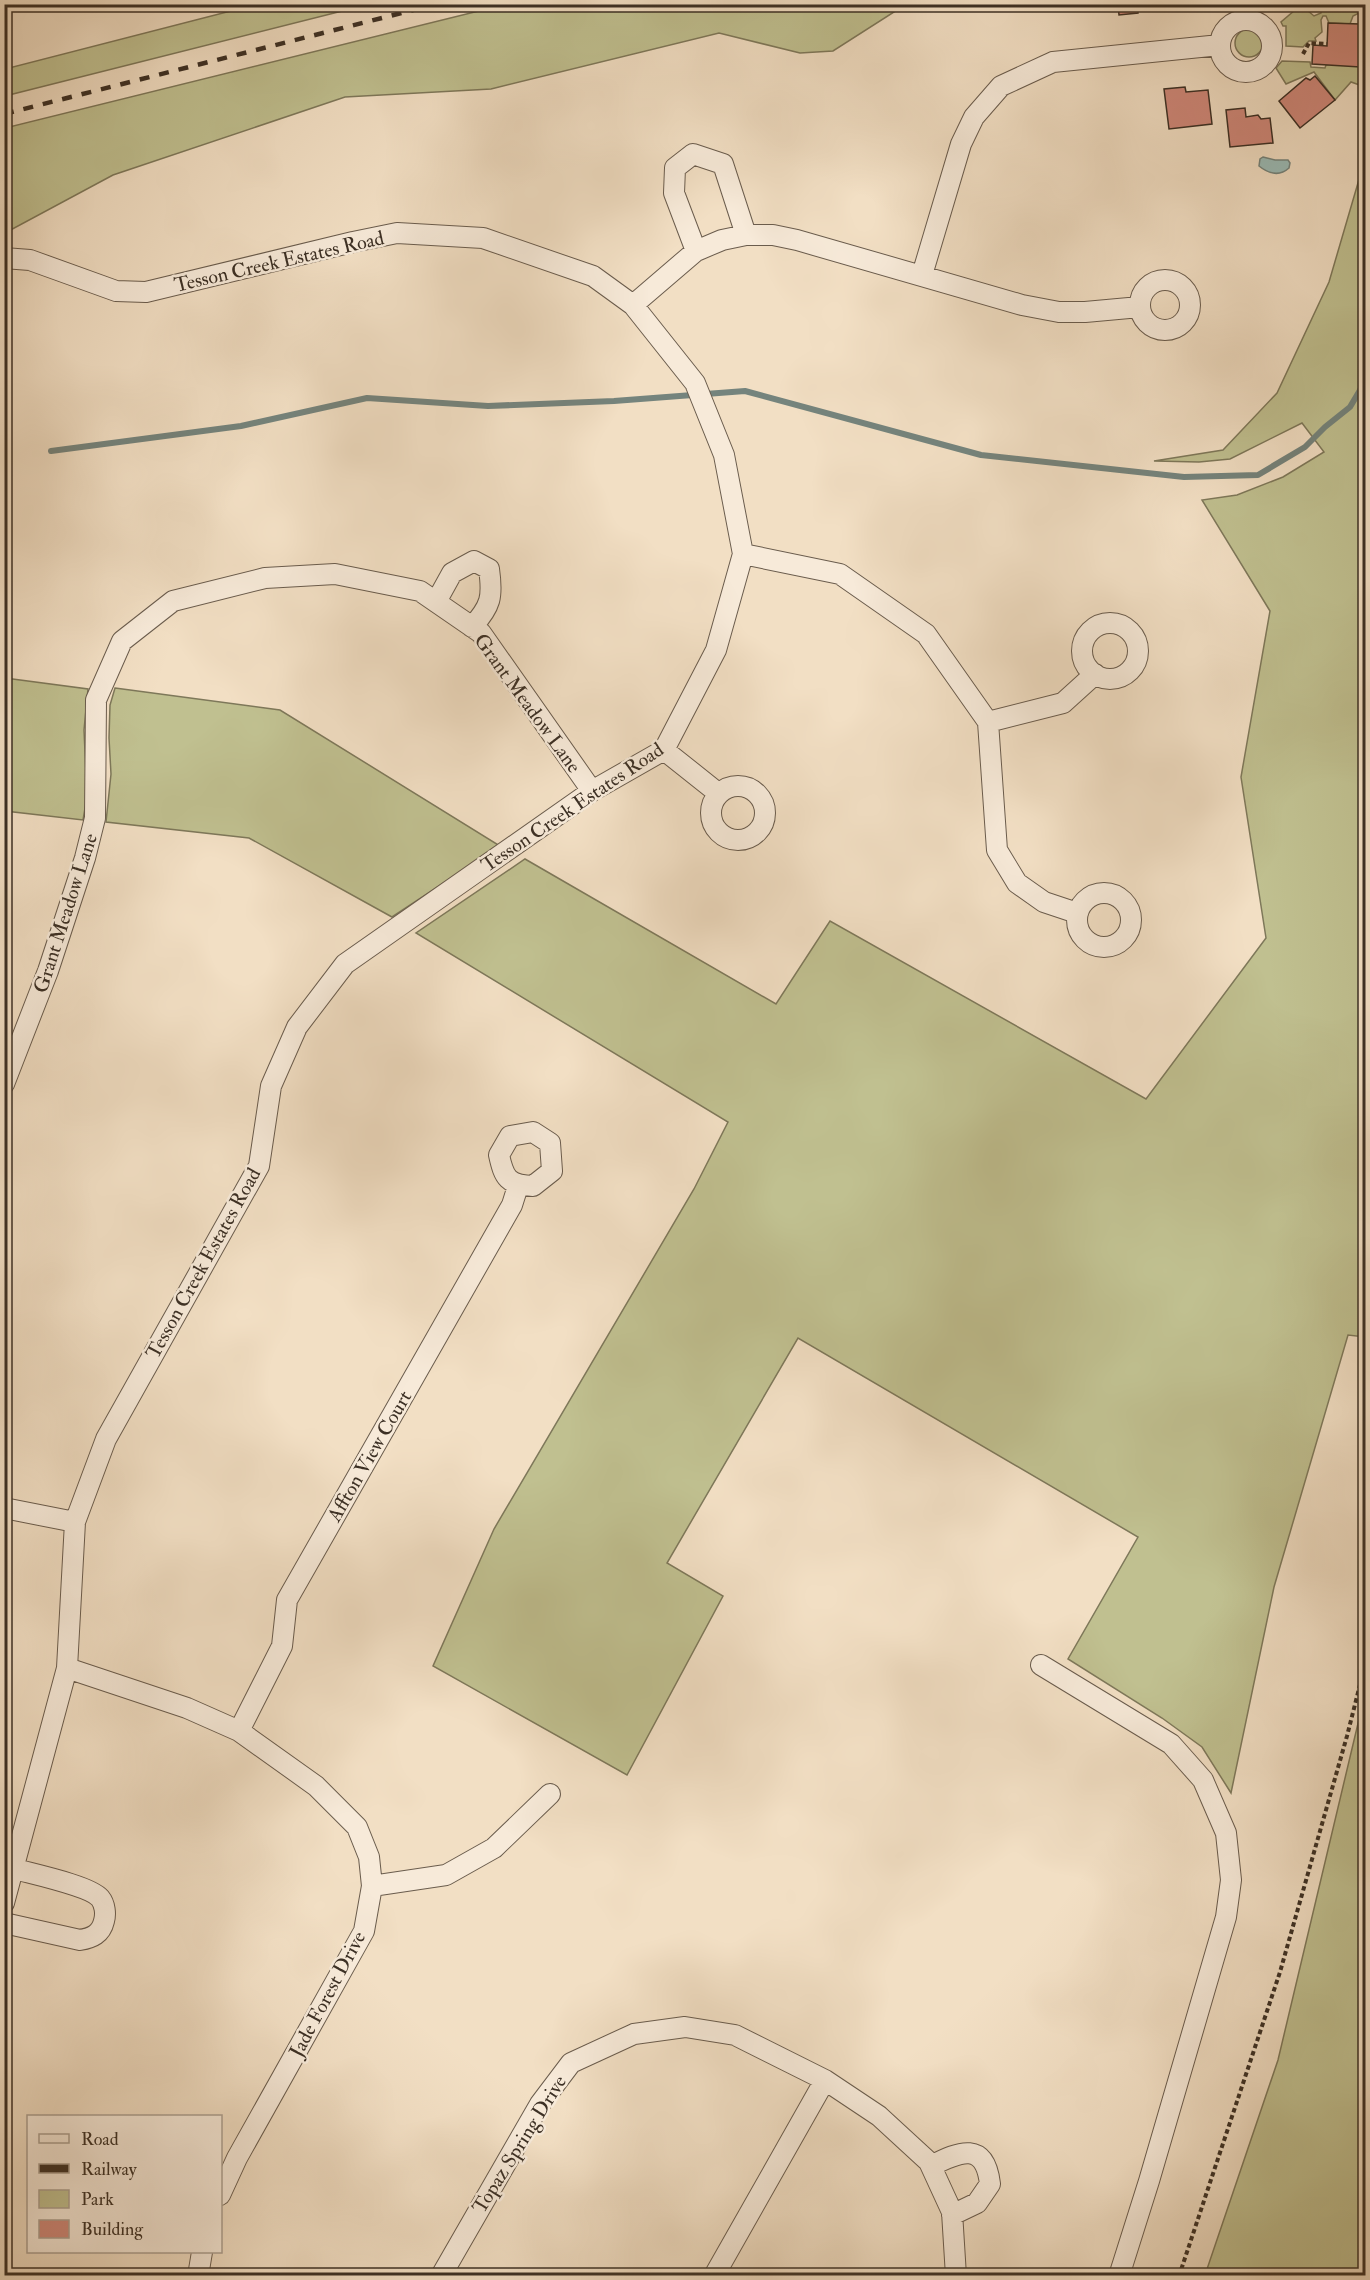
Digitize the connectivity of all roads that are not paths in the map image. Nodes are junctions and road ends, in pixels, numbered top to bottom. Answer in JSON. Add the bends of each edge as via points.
{"nodes":[{"id":1,"x":1220,"y":45,"type":"dead end"},
{"id":2,"x":746,"y":235,"type":"junction"},
{"id":3,"x":696,"y":251,"type":"junction"},
{"id":4,"x":4,"y":258,"type":"edge"},
{"id":5,"x":922,"y":275,"type":"junction"},
{"id":6,"x":633,"y":305,"type":"junction"},
{"id":7,"x":1140,"y":308,"type":"dead end"},
{"id":8,"x":743,"y":554,"type":"junction"},
{"id":9,"x":436,"y":602,"type":"junction"},
{"id":10,"x":472,"y":627,"type":"junction"},
{"id":11,"x":1095,"y":674,"type":"dead end"},
{"id":12,"x":988,"y":722,"type":"junction"},
{"id":13,"x":664,"y":750,"type":"junction"},
{"id":14,"x":592,"y":791,"type":"junction"},
{"id":15,"x":718,"y":793,"type":"dead end"},
{"id":16,"x":1077,"y":913,"type":"dead end"},
{"id":17,"x":4,"y":1084,"type":"edge"},
{"id":18,"x":518,"y":1186,"type":"dead end"},
{"id":19,"x":4,"y":1508,"type":"edge"},
{"id":20,"x":75,"y":1522,"type":"junction"},
{"id":21,"x":1041,"y":1665,"type":"dead end"},
{"id":22,"x":67,"y":1668,"type":"junction"},
{"id":23,"x":238,"y":1731,"type":"junction"},
{"id":24,"x":550,"y":1794,"type":"dead end"},
{"id":25,"x":15,"y":1869,"type":"junction"},
{"id":26,"x":372,"y":1886,"type":"junction"},
{"id":27,"x":4,"y":1903,"type":"edge"},
{"id":28,"x":4,"y":1923,"type":"edge"},
{"id":29,"x":825,"y":2080,"type":"junction"},
{"id":30,"x":931,"y":2166,"type":"junction"},
{"id":31,"x":222,"y":2191,"type":"edge"},
{"id":32,"x":952,"y":2215,"type":"junction"},
{"id":33,"x":202,"y":2253,"type":"edge"},
{"id":34,"x":198,"y":2276,"type":"edge"},
{"id":35,"x":441,"y":2276,"type":"edge"},
{"id":36,"x":714,"y":2276,"type":"edge"},
{"id":37,"x":956,"y":2276,"type":"edge"},
{"id":38,"x":1119,"y":2276,"type":"edge"}],
"edges":[{"from":1,"to":5,"type":"street","via":[[1053,62],[1001,86],[974,117],[961,144]]},
{"from":2,"to":3,"type":"street"},
{"from":2,"to":3,"type":"street","via":[[723,164],[693,154],[675,168],[674,193]]},
{"from":2,"to":5,"type":"street","via":[[796,240]]},
{"from":3,"to":6,"type":"street"},
{"from":4,"to":6,"type":"street","name":"Tesson Creek Estates Road","via":[[30,260],[116,291],[146,292],[397,233],[483,238],[593,276]]},
{"from":5,"to":7,"type":"street","via":[[1059,312]]},
{"from":6,"to":8,"type":"street","name":"Tesson Creek Estates Road","via":[[694,383],[706,410],[724,455]]},
{"from":8,"to":12,"type":"street","via":[[840,574],[849,580],[926,634]]},
{"from":8,"to":13,"type":"street","name":"Tesson Creek Estates Road","via":[[716,650]]},
{"from":9,"to":10,"type":"street","name":"Grant Meadow Lane"},
{"from":9,"to":10,"type":"street","via":[[452,573],[474,561],[489,569],[492,591],[487,610]]},
{"from":9,"to":17,"type":"street","name":"Grant Meadow Lane","via":[[420,591],[335,574],[265,578],[173,601],[122,641],[96,700],[94,818],[85,858],[48,971]]},
{"from":10,"to":14,"type":"street","name":"Grant Meadow Lane","via":[[481,633]]},
{"from":11,"to":12,"type":"street","via":[[1063,703]]},
{"from":12,"to":16,"type":"street","via":[[997,850],[1017,883],[1044,902]]},
{"from":13,"to":14,"type":"street","name":"Tesson Creek Estates Road"},
{"from":13,"to":15,"type":"street"},
{"from":14,"to":20,"type":"street","name":"Tesson Creek Estates Road","via":[[345,964],[297,1027],[272,1086],[259,1166],[106,1439]]},
{"from":18,"to":23,"type":"street","name":"Affton View Court","via":[[512,1205],[287,1600],[282,1646]]},
{"from":19,"to":20,"type":"street"},
{"from":20,"to":22,"type":"street","name":"Tesson Creek Estates Road"},
{"from":21,"to":38,"type":"street","via":[[1172,1744],[1203,1780],[1226,1833],[1231,1881],[1226,1917]]},
{"from":22,"to":23,"type":"street","name":"Jade Forest Drive","via":[[187,1708]]},
{"from":22,"to":25,"type":"street","name":"Tesson Creek Estates Road"},
{"from":23,"to":26,"type":"street","name":"Jade Forest Drive","via":[[316,1786],[357,1827],[369,1857]]},
{"from":24,"to":26,"type":"street","via":[[494,1848],[446,1875]]},
{"from":25,"to":27,"type":"street","name":"Tesson Creek Estates Road"},
{"from":25,"to":28,"type":"street","via":[[89,1890],[100,1898],[105,1921],[100,1932],[80,1940]]},
{"from":26,"to":31,"type":"street","name":"Jade Forest Drive","via":[[364,1931]]},
{"from":29,"to":30,"type":"street","name":"Topaz Spring Drive","via":[[879,2116]]},
{"from":29,"to":35,"type":"street","name":"Topaz Spring Drive","via":[[735,2035],[685,2027],[634,2034],[571,2063],[540,2104]]},
{"from":29,"to":36,"type":"street"},
{"from":30,"to":32,"type":"street"},
{"from":30,"to":32,"type":"street","via":[[967,2151],[988,2166],[990,2184],[977,2203]]},
{"from":32,"to":37,"type":"street"},
{"from":33,"to":34,"type":"street"}]}
